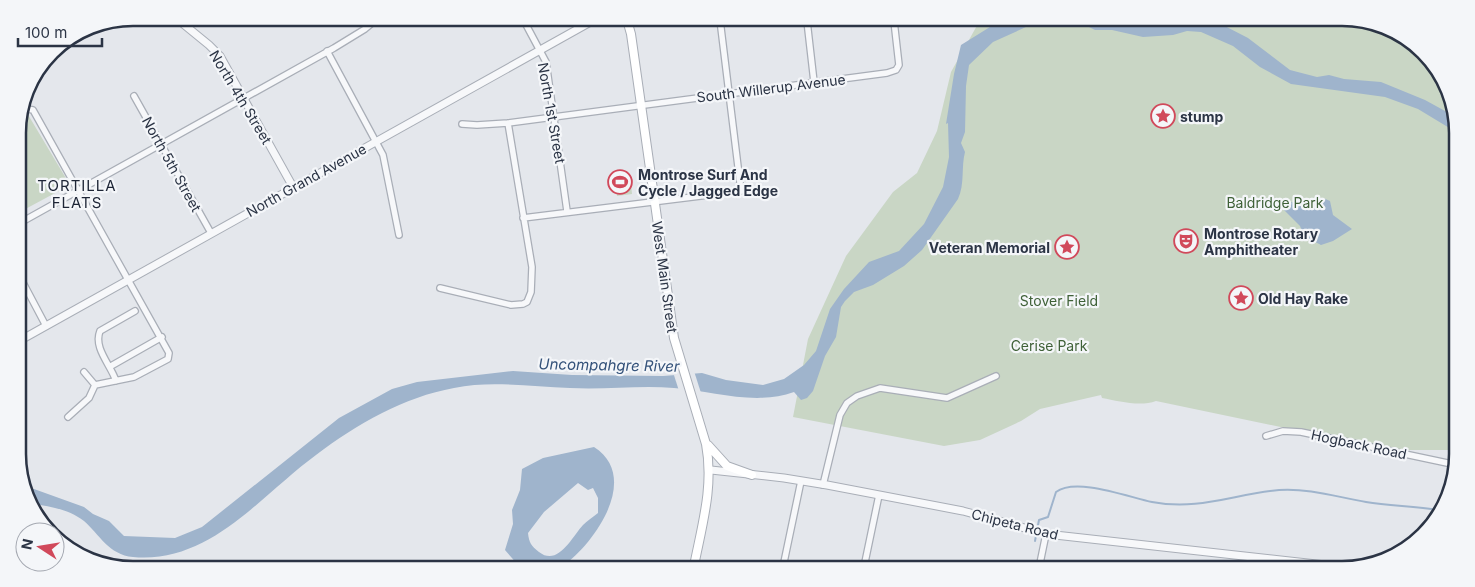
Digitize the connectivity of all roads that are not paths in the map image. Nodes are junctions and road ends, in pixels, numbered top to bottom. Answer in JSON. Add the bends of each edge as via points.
{"nodes":[{"id":1,"x":185,"y":26,"type":"edge"},
{"id":2,"x":369,"y":26,"type":"edge"},
{"id":3,"x":526,"y":26,"type":"edge"},
{"id":4,"x":583,"y":26,"type":"edge"},
{"id":5,"x":628,"y":26,"type":"edge"},
{"id":6,"x":721,"y":26,"type":"edge"},
{"id":7,"x":808,"y":26,"type":"edge"},
{"id":8,"x":895,"y":26,"type":"edge"},
{"id":9,"x":540,"y":50,"type":"junction"},
{"id":10,"x":326,"y":51,"type":"junction"},
{"id":11,"x":814,"y":82,"type":"junction"},
{"id":12,"x":727,"y":94,"type":"junction"},
{"id":13,"x":134,"y":96,"type":"dead end"},
{"id":14,"x":243,"y":98,"type":"junction"},
{"id":15,"x":641,"y":104,"type":"junction"},
{"id":16,"x":29,"y":109,"type":"edge"},
{"id":17,"x":555,"y":116,"type":"junction"},
{"id":18,"x":508,"y":123,"type":"junction"},
{"id":19,"x":462,"y":124,"type":"dead end"},
{"id":20,"x":376,"y":141,"type":"junction"},
{"id":21,"x":160,"y":144,"type":"junction"},
{"id":22,"x":293,"y":187,"type":"junction"},
{"id":23,"x":78,"y":190,"type":"junction"},
{"id":24,"x":654,"y":203,"type":"junction"},
{"id":25,"x":568,"y":211,"type":"junction"},
{"id":26,"x":523,"y":218,"type":"junction"},
{"id":27,"x":26,"y":219,"type":"edge"},
{"id":28,"x":211,"y":233,"type":"junction"},
{"id":29,"x":399,"y":235,"type":"dead end"},
{"id":30,"x":129,"y":279,"type":"junction"},
{"id":31,"x":26,"y":288,"type":"edge"},
{"id":32,"x":440,"y":288,"type":"dead end"},
{"id":33,"x":135,"y":311,"type":"dead end"},
{"id":34,"x":46,"y":326,"type":"junction"},
{"id":35,"x":26,"y":337,"type":"edge"},
{"id":36,"x":162,"y":337,"type":"junction"},
{"id":37,"x":111,"y":366,"type":"junction"},
{"id":38,"x":84,"y":372,"type":"dead end"},
{"id":39,"x":996,"y":376,"type":"dead end"},
{"id":40,"x":116,"y":381,"type":"junction"},
{"id":41,"x":95,"y":385,"type":"junction"},
{"id":42,"x":68,"y":418,"type":"dead end"},
{"id":43,"x":1266,"y":436,"type":"dead end"},
{"id":44,"x":706,"y":444,"type":"junction"},
{"id":45,"x":1449,"y":463,"type":"edge"},
{"id":46,"x":711,"y":470,"type":"junction"},
{"id":47,"x":752,"y":475,"type":"junction"},
{"id":48,"x":801,"y":480,"type":"junction"},
{"id":49,"x":823,"y":484,"type":"junction"},
{"id":50,"x":880,"y":495,"type":"junction"},
{"id":51,"x":1046,"y":534,"type":"junction"},
{"id":52,"x":695,"y":561,"type":"edge"},
{"id":53,"x":784,"y":561,"type":"edge"},
{"id":54,"x":865,"y":561,"type":"edge"},
{"id":55,"x":1040,"y":561,"type":"edge"},
{"id":56,"x":1289,"y":561,"type":"edge"}],
"edges":[{"from":1,"to":14,"type":"street","name":"North 4th Street","via":[[216,52]]},
{"from":2,"to":10,"type":"street"},
{"from":3,"to":9,"type":"street","name":"North 1st Street"},
{"from":4,"to":9,"type":"street","name":"North Grand Avenue"},
{"from":5,"to":15,"type":"main road","name":"West Main Street"},
{"from":6,"to":12,"type":"street"},
{"from":7,"to":11,"type":"street"},
{"from":8,"to":11,"type":"street","name":"South Willerup Avenue","via":[[899,65],[896,70]]},
{"from":9,"to":17,"type":"street","name":"North 1st Street","via":[[546,62]]},
{"from":9,"to":20,"type":"street","name":"North Grand Avenue"},
{"from":10,"to":14,"type":"street"},
{"from":10,"to":20,"type":"street"},
{"from":11,"to":12,"type":"street","name":"South Willerup Avenue"},
{"from":12,"to":15,"type":"street","name":"South Willerup Avenue"},
{"from":12,"to":24,"type":"street","via":[[741,191]]},
{"from":13,"to":21,"type":"street","name":"North 5th Street"},
{"from":14,"to":21,"type":"street"},
{"from":14,"to":22,"type":"street","name":"North 4th Street"},
{"from":15,"to":17,"type":"street","name":"South Willerup Avenue"},
{"from":15,"to":24,"type":"main road","name":"West Main Street"},
{"from":16,"to":23,"type":"street","via":[[33,110]]},
{"from":17,"to":18,"type":"street","name":"South Willerup Avenue"},
{"from":17,"to":25,"type":"street","name":"North 1st Street"},
{"from":18,"to":19,"type":"street","name":"South Willerup Avenue"},
{"from":18,"to":26,"type":"street"},
{"from":20,"to":22,"type":"street","name":"North Grand Avenue"},
{"from":20,"to":29,"type":"street","via":[[383,155]]},
{"from":21,"to":23,"type":"street"},
{"from":21,"to":28,"type":"street","name":"North 5th Street"},
{"from":22,"to":28,"type":"street","name":"North Grand Avenue"},
{"from":23,"to":27,"type":"street"},
{"from":23,"to":30,"type":"street"},
{"from":24,"to":25,"type":"street"},
{"from":24,"to":44,"type":"main road","name":"West Main Street","via":[[674,338]]},
{"from":25,"to":26,"type":"street"},
{"from":26,"to":32,"type":"street","via":[[532,267],[531,292],[527,302],[511,305]]},
{"from":28,"to":30,"type":"street","name":"North Grand Avenue"},
{"from":30,"to":34,"type":"street","name":"North Grand Avenue"},
{"from":30,"to":36,"type":"street"},
{"from":31,"to":34,"type":"street"},
{"from":33,"to":37,"type":"street","via":[[100,331],[103,356]]},
{"from":34,"to":35,"type":"street","name":"North Grand Avenue"},
{"from":36,"to":37,"type":"street"},
{"from":36,"to":40,"type":"street","via":[[169,353],[168,359],[134,378]]},
{"from":37,"to":40,"type":"street"},
{"from":38,"to":41,"type":"street"},
{"from":39,"to":49,"type":"street","via":[[946,398],[880,388],[857,396],[847,403],[840,415]]},
{"from":40,"to":41,"type":"street"},
{"from":41,"to":42,"type":"street","via":[[89,398]]},
{"from":43,"to":45,"type":"street","name":"Hogback Road","via":[[1283,431],[1301,432]]},
{"from":44,"to":46,"type":"main road","name":"West Main Street"},
{"from":44,"to":47,"type":"main road","via":[[727,466]]},
{"from":46,"to":47,"type":"street","name":"Chipeta Road"},
{"from":46,"to":52,"type":"main road","name":"West Main Street"},
{"from":47,"to":48,"type":"street","name":"Chipeta Road"},
{"from":48,"to":49,"type":"street","name":"Chipeta Road"},
{"from":48,"to":53,"type":"street"},
{"from":49,"to":50,"type":"street","name":"Chipeta Road"},
{"from":50,"to":51,"type":"street","name":"Chipeta Road","via":[[963,511]]},
{"from":50,"to":54,"type":"street"},
{"from":51,"to":55,"type":"street"},
{"from":51,"to":56,"type":"street","name":"Chipeta Road"}]}
